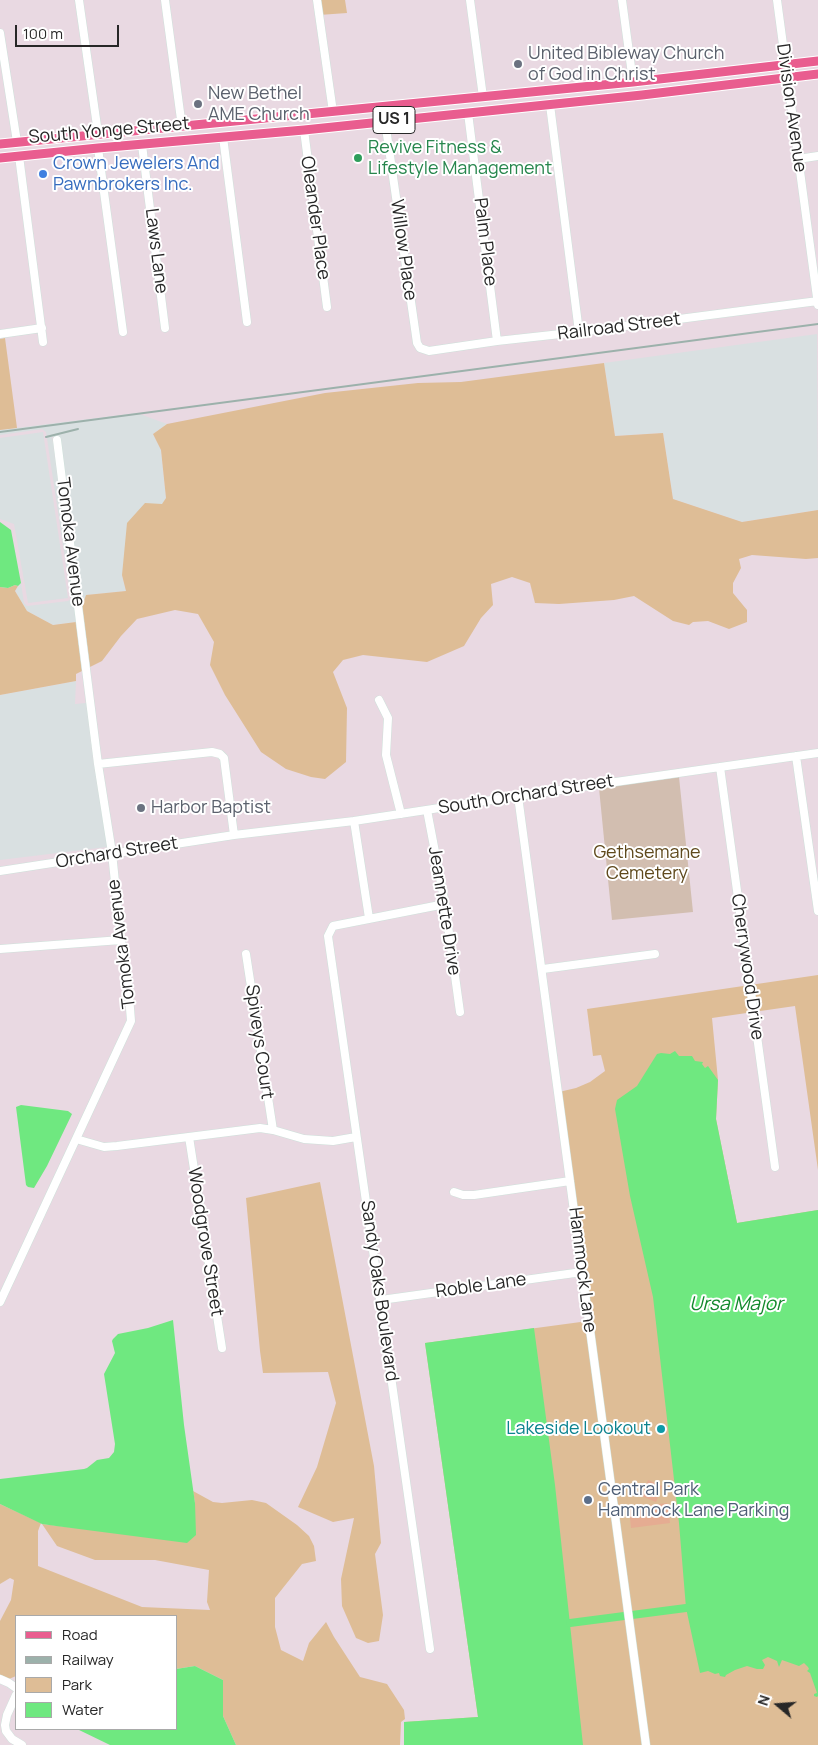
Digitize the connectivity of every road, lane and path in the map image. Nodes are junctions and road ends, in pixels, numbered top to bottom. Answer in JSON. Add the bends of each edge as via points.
{"nodes":[{"id":1,"x":79,"y":0,"type":"edge"},
{"id":2,"x":165,"y":0,"type":"edge"},
{"id":3,"x":317,"y":0,"type":"edge"},
{"id":4,"x":470,"y":0,"type":"edge"},
{"id":5,"x":622,"y":0,"type":"edge"},
{"id":6,"x":777,"y":0,"type":"edge"},
{"id":7,"x":0,"y":33,"type":"edge"},
{"id":8,"x":818,"y":60,"type":"edge"},
{"id":9,"x":786,"y":65,"type":"junction"},
{"id":10,"x":818,"y":74,"type":"edge"},
{"id":11,"x":787,"y":78,"type":"junction"},
{"id":12,"x":633,"y":82,"type":"junction"},
{"id":13,"x":568,"y":89,"type":"junction"},
{"id":14,"x":484,"y":98,"type":"junction"},
{"id":15,"x":550,"y":104,"type":"junction"},
{"id":16,"x":333,"y":112,"type":"junction"},
{"id":17,"x":468,"y":113,"type":"junction"},
{"id":18,"x":385,"y":121,"type":"junction"},
{"id":19,"x":182,"y":127,"type":"junction"},
{"id":20,"x":307,"y":129,"type":"junction"},
{"id":21,"x":98,"y":133,"type":"junction"},
{"id":22,"x":77,"y":136,"type":"junction"},
{"id":23,"x":223,"y":137,"type":"junction"},
{"id":24,"x":17,"y":142,"type":"junction"},
{"id":25,"x":0,"y":144,"type":"edge"},
{"id":26,"x":142,"y":145,"type":"junction"},
{"id":27,"x":98,"y":148,"type":"junction"},
{"id":28,"x":19,"y":156,"type":"junction"},
{"id":29,"x":818,"y":156,"type":"edge"},
{"id":30,"x":0,"y":158,"type":"edge"},
{"id":31,"x":798,"y":159,"type":"junction"},
{"id":32,"x":814,"y":243,"type":"edge"},
{"id":33,"x":818,"y":301,"type":"edge"},
{"id":34,"x":818,"y":305,"type":"edge"},
{"id":35,"x":327,"y":307,"type":"dead end"},
{"id":36,"x":247,"y":322,"type":"dead end"},
{"id":37,"x":42,"y":328,"type":"junction"},
{"id":38,"x":166,"y":328,"type":"dead end"},
{"id":39,"x":123,"y":332,"type":"dead end"},
{"id":40,"x":580,"y":332,"type":"junction"},
{"id":41,"x":0,"y":334,"type":"edge"},
{"id":42,"x":497,"y":341,"type":"junction"},
{"id":43,"x":43,"y":342,"type":"dead end"},
{"id":44,"x":420,"y":348,"type":"joint"},
{"id":45,"x":57,"y":440,"type":"dead end"},
{"id":46,"x":379,"y":700,"type":"dead end"},
{"id":47,"x":818,"y":753,"type":"edge"},
{"id":48,"x":796,"y":756,"type":"junction"},
{"id":49,"x":98,"y":764,"type":"junction"},
{"id":50,"x":720,"y":767,"type":"junction"},
{"id":51,"x":518,"y":796,"type":"junction"},
{"id":52,"x":427,"y":810,"type":"junction"},
{"id":53,"x":401,"y":814,"type":"junction"},
{"id":54,"x":354,"y":821,"type":"junction"},
{"id":55,"x":234,"y":835,"type":"junction"},
{"id":56,"x":112,"y":853,"type":"junction"},
{"id":57,"x":0,"y":871,"type":"edge"},
{"id":58,"x":445,"y":904,"type":"junction"},
{"id":59,"x":818,"y":911,"type":"edge"},
{"id":60,"x":369,"y":918,"type":"junction"},
{"id":61,"x":122,"y":940,"type":"junction"},
{"id":62,"x":0,"y":949,"type":"edge"},
{"id":63,"x":246,"y":954,"type":"dead end"},
{"id":64,"x":655,"y":954,"type":"dead end"},
{"id":65,"x":543,"y":970,"type":"junction"},
{"id":66,"x":460,"y":1012,"type":"dead end"},
{"id":67,"x":273,"y":1130,"type":"junction"},
{"id":68,"x":189,"y":1137,"type":"junction"},
{"id":69,"x":356,"y":1137,"type":"junction"},
{"id":70,"x":76,"y":1138,"type":"junction"},
{"id":71,"x":775,"y":1167,"type":"dead end"},
{"id":72,"x":570,"y":1181,"type":"junction"},
{"id":73,"x":454,"y":1192,"type":"dead end"},
{"id":74,"x":582,"y":1272,"type":"junction"},
{"id":75,"x":380,"y":1300,"type":"junction"},
{"id":76,"x":0,"y":1302,"type":"edge"},
{"id":77,"x":222,"y":1348,"type":"dead end"},
{"id":78,"x":430,"y":1649,"type":"dead end"},
{"id":79,"x":0,"y":1679,"type":"edge"},
{"id":80,"x":15,"y":1687,"type":"edge"},
{"id":81,"x":15,"y":1697,"type":"edge"},
{"id":82,"x":22,"y":1745,"type":"edge"},
{"id":83,"x":646,"y":1745,"type":"edge"}],
"edges":[{"from":1,"to":21,"type":"street"},
{"from":2,"to":19,"type":"street"},
{"from":3,"to":16,"type":"street"},
{"from":4,"to":14,"type":"street"},
{"from":5,"to":12,"type":"street"},
{"from":6,"to":9,"type":"street","name":"Division Avenue"},
{"from":7,"to":24,"type":"street"},
{"from":8,"to":9,"type":"main road","name":"South Yonge Street","number":"US 1"},
{"from":9,"to":11,"type":"street","name":"Division Avenue"},
{"from":9,"to":12,"type":"main road","name":"South Yonge Street","number":"US 1"},
{"from":10,"to":11,"type":"main road","name":"South Yonge Street","number":"US 1"},
{"from":11,"to":15,"type":"main road","name":"South Yonge Street","number":"US 1"},
{"from":11,"to":31,"type":"street","name":"Division Avenue"},
{"from":12,"to":13,"type":"main road","name":"South Yonge Street","number":"US 1"},
{"from":13,"to":14,"type":"main road","name":"South Yonge Street","number":"US 1"},
{"from":13,"to":15,"type":"main road"},
{"from":14,"to":16,"type":"main road","name":"South Yonge Street","number":"US 1"},
{"from":15,"to":17,"type":"main road","name":"South Yonge Street","number":"US 1"},
{"from":15,"to":40,"type":"street"},
{"from":16,"to":19,"type":"main road","name":"South Yonge Street","number":"US 1"},
{"from":16,"to":20,"type":"main road","via":[[325,122]]},
{"from":17,"to":18,"type":"main road","name":"South Yonge Street","number":"US 1"},
{"from":17,"to":42,"type":"street","name":"Palm Place"},
{"from":18,"to":20,"type":"main road","name":"South Yonge Street","number":"US 1"},
{"from":18,"to":44,"type":"street","name":"Willow Place"},
{"from":19,"to":21,"type":"main road","name":"South Yonge Street","number":"US 1"},
{"from":20,"to":23,"type":"main road","name":"South Yonge Street","number":"US 1"},
{"from":20,"to":35,"type":"street","name":"Oleander Place"},
{"from":21,"to":22,"type":"main road","name":"South Yonge Street","number":"US 1"},
{"from":22,"to":24,"type":"main road","name":"South Yonge Street","number":"US 1"},
{"from":22,"to":28,"type":"main road","via":[[71,140],[28,147]]},
{"from":23,"to":26,"type":"main road","name":"South Yonge Street","number":"US 1"},
{"from":23,"to":36,"type":"street"},
{"from":24,"to":25,"type":"main road","number":"US 1"},
{"from":26,"to":27,"type":"main road","name":"South Yonge Street","number":"US 1"},
{"from":26,"to":38,"type":"street","name":"Laws Lane"},
{"from":27,"to":28,"type":"main road","name":"South Yonge Street","number":"US 1"},
{"from":27,"to":39,"type":"street"},
{"from":28,"to":30,"type":"main road","name":"South Yonge Street","number":"US 1"},
{"from":28,"to":37,"type":"street"},
{"from":29,"to":31,"type":"street"},
{"from":31,"to":32,"type":"street","name":"Division Avenue"},
{"from":32,"to":33,"type":"street","name":"Division Avenue"},
{"from":33,"to":34,"type":"street","name":"Division Avenue"},
{"from":33,"to":40,"type":"street","name":"Railroad Street"},
{"from":37,"to":41,"type":"street"},
{"from":37,"to":43,"type":"street"},
{"from":40,"to":42,"type":"street","name":"Railroad Street"},
{"from":42,"to":44,"type":"street","name":"Railroad Street","via":[[429,351]]},
{"from":45,"to":49,"type":"street","name":"Tomoka Avenue"},
{"from":46,"to":53,"type":"street","via":[[388,718],[386,755]]},
{"from":47,"to":48,"type":"street","name":"South Orchard Street"},
{"from":48,"to":50,"type":"street","name":"South Orchard Street"},
{"from":48,"to":59,"type":"street"},
{"from":49,"to":55,"type":"street","via":[[212,752],[220,754],[224,758]]},
{"from":49,"to":56,"type":"street","name":"Tomoka Avenue"},
{"from":50,"to":51,"type":"street","name":"South Orchard Street"},
{"from":50,"to":71,"type":"street","name":"Cherrywood Drive"},
{"from":51,"to":52,"type":"street","name":"South Orchard Street"},
{"from":51,"to":65,"type":"street","name":"Hammock Lane"},
{"from":52,"to":53,"type":"street","name":"South Orchard Street"},
{"from":52,"to":58,"type":"street","name":"Jeannette Drive"},
{"from":53,"to":54,"type":"street","name":"South Orchard Street"},
{"from":54,"to":55,"type":"street","name":"South Orchard Street"},
{"from":54,"to":60,"type":"street"},
{"from":55,"to":56,"type":"street","name":"Orchard Street"},
{"from":56,"to":57,"type":"street","name":"Orchard Street"},
{"from":56,"to":61,"type":"street","name":"Tomoka Avenue"},
{"from":58,"to":60,"type":"street"},
{"from":58,"to":66,"type":"street","name":"Jeannette Drive"},
{"from":60,"to":69,"type":"street","name":"Sandy Oaks Boulevard","via":[[333,926],[329,933]]},
{"from":61,"to":62,"type":"street"},
{"from":61,"to":70,"type":"street","name":"Tomoka Avenue","via":[[131,1021]]},
{"from":63,"to":67,"type":"street","name":"Spiveys Court"},
{"from":64,"to":65,"type":"street"},
{"from":65,"to":72,"type":"street","name":"Hammock Lane"},
{"from":67,"to":68,"type":"street","via":[[260,1128]]},
{"from":67,"to":69,"type":"street","via":[[304,1139],[332,1141]]},
{"from":68,"to":70,"type":"street","via":[[104,1147]]},
{"from":68,"to":77,"type":"street","name":"Woodgrove Street"},
{"from":69,"to":75,"type":"street","name":"Sandy Oaks Boulevard"},
{"from":70,"to":76,"type":"street","name":"Tomoka Avenue"},
{"from":72,"to":73,"type":"street","via":[[474,1195]]},
{"from":72,"to":74,"type":"street","name":"Hammock Lane"},
{"from":74,"to":75,"type":"street","name":"Roble Lane"},
{"from":74,"to":83,"type":"street","name":"Hammock Lane"},
{"from":75,"to":78,"type":"street","name":"Sandy Oaks Boulevard"},
{"from":79,"to":80,"type":"street"},
{"from":81,"to":82,"type":"street","via":[[5,1725],[12,1739]]}]}
